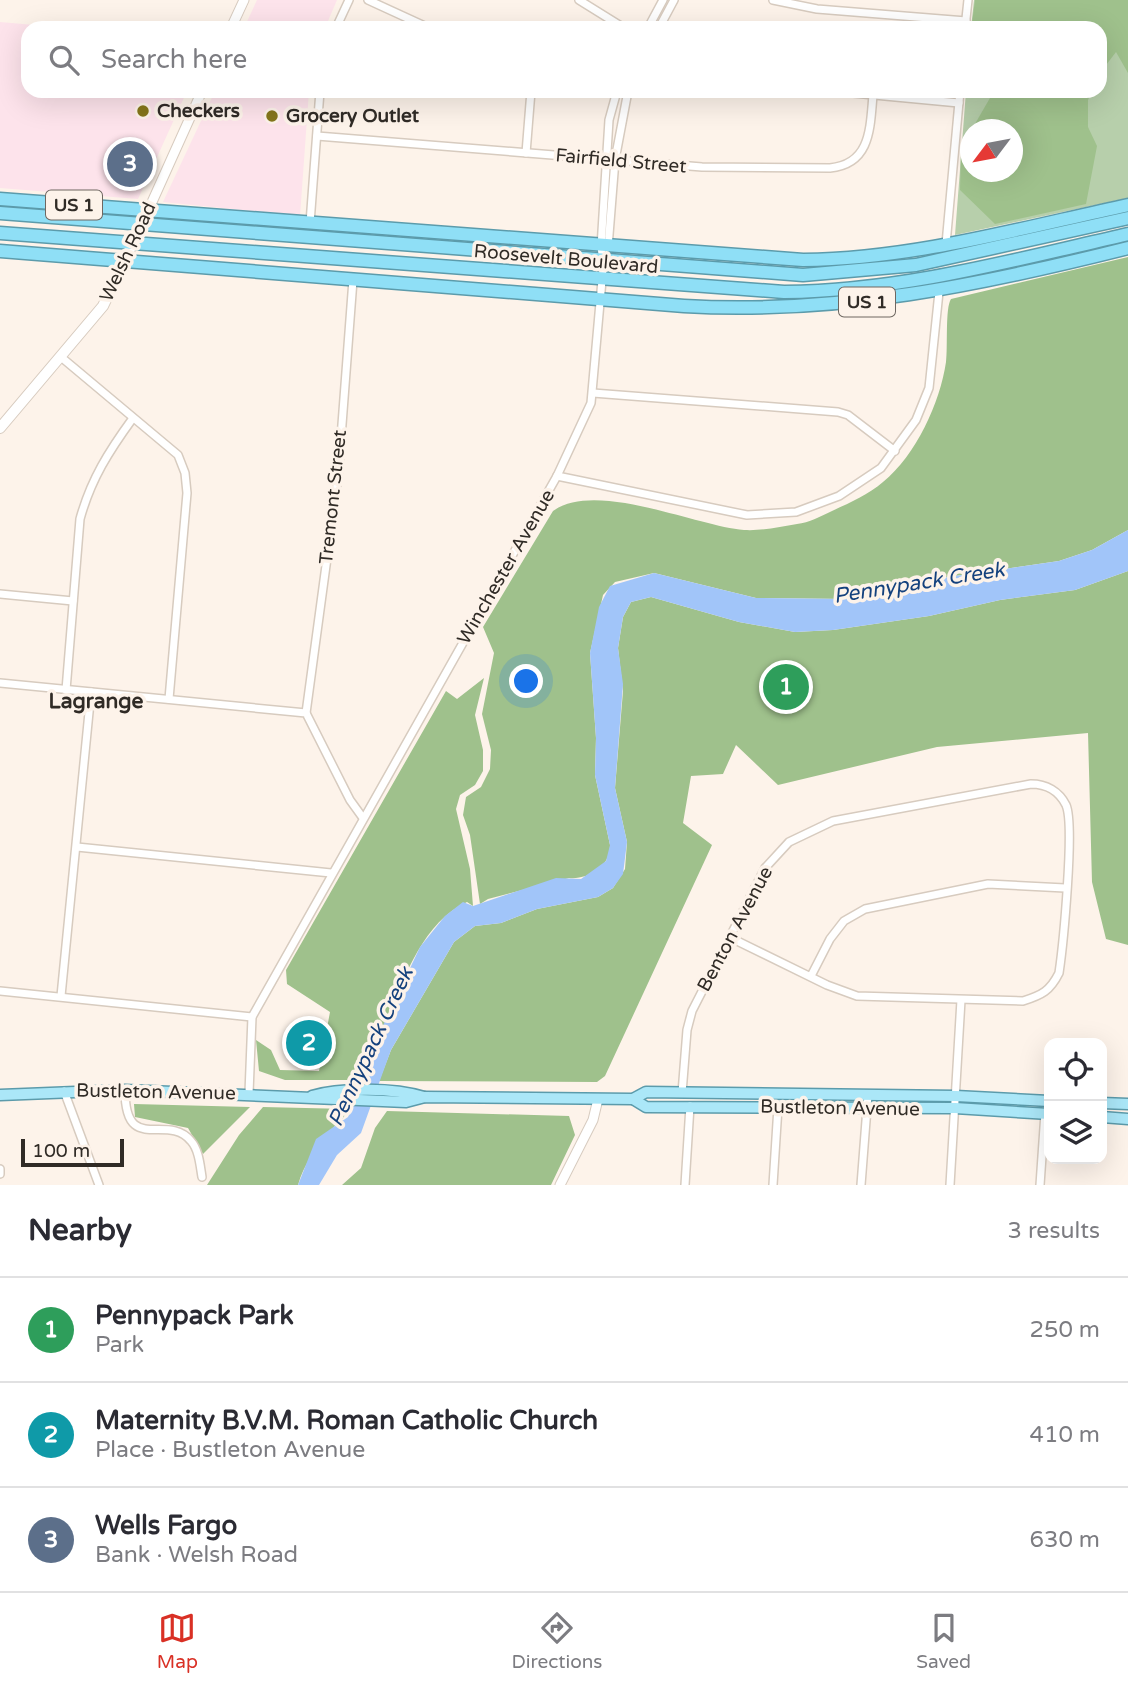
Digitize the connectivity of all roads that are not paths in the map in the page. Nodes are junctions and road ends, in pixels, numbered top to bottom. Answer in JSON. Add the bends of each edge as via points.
{"nodes":[{"id":1,"x":244,"y":0,"type":"edge"},
{"id":2,"x":349,"y":0,"type":"edge"},
{"id":3,"x":368,"y":0,"type":"edge"},
{"id":4,"x":579,"y":0,"type":"edge"},
{"id":5,"x":663,"y":0,"type":"edge"},
{"id":6,"x":674,"y":0,"type":"edge"},
{"id":7,"x":773,"y":0,"type":"edge"},
{"id":8,"x":968,"y":0,"type":"edge"},
{"id":9,"x":234,"y":21,"type":"edge"},
{"id":10,"x":340,"y":21,"type":"edge"},
{"id":11,"x":414,"y":21,"type":"edge"},
{"id":12,"x":613,"y":21,"type":"edge"},
{"id":13,"x":652,"y":21,"type":"edge"},
{"id":14,"x":663,"y":21,"type":"edge"},
{"id":15,"x":929,"y":21,"type":"edge"},
{"id":16,"x":966,"y":21,"type":"edge"},
{"id":17,"x":199,"y":98,"type":"edge"},
{"id":18,"x":320,"y":98,"type":"edge"},
{"id":19,"x":530,"y":98,"type":"edge"},
{"id":20,"x":615,"y":98,"type":"edge"},
{"id":21,"x":626,"y":98,"type":"edge"},
{"id":22,"x":873,"y":98,"type":"edge"},
{"id":23,"x":905,"y":98,"type":"edge"},
{"id":24,"x":959,"y":98,"type":"edge"},
{"id":25,"x":959,"y":103,"type":"junction"},
{"id":26,"x":317,"y":136,"type":"junction"},
{"id":27,"x":526,"y":153,"type":"junction"},
{"id":28,"x":611,"y":160,"type":"junction"},
{"id":29,"x":0,"y":199,"type":"edge"},
{"id":30,"x":1128,"y":205,"type":"edge"},
{"id":31,"x":148,"y":211,"type":"junction"},
{"id":32,"x":0,"y":213,"type":"edge"},
{"id":33,"x":1128,"y":218,"type":"edge"},
{"id":34,"x":310,"y":223,"type":"junction"},
{"id":35,"x":141,"y":225,"type":"junction"},
{"id":36,"x":0,"y":233,"type":"edge"},
{"id":37,"x":1128,"y":234,"type":"edge"},
{"id":38,"x":979,"y":237,"type":"junction"},
{"id":39,"x":1045,"y":237,"type":"junction"},
{"id":40,"x":133,"y":243,"type":"junction"},
{"id":41,"x":946,"y":244,"type":"junction"},
{"id":42,"x":604,"y":247,"type":"junction"},
{"id":43,"x":1128,"y":248,"type":"edge"},
{"id":44,"x":0,"y":251,"type":"edge"},
{"id":45,"x":1093,"y":257,"type":"junction"},
{"id":46,"x":859,"y":258,"type":"junction"},
{"id":47,"x":1018,"y":259,"type":"junction"},
{"id":48,"x":124,"y":261,"type":"junction"},
{"id":49,"x":603,"y":262,"type":"junction"},
{"id":50,"x":785,"y":275,"type":"junction"},
{"id":51,"x":352,"y":280,"type":"junction"},
{"id":52,"x":602,"y":280,"type":"junction"},
{"id":53,"x":939,"y":292,"type":"junction"},
{"id":54,"x":600,"y":299,"type":"junction"},
{"id":55,"x":61,"y":357,"type":"junction"},
{"id":56,"x":593,"y":393,"type":"junction"},
{"id":57,"x":133,"y":418,"type":"junction"},
{"id":58,"x":0,"y":428,"type":"edge"},
{"id":59,"x":895,"y":451,"type":"junction"},
{"id":60,"x":557,"y":476,"type":"junction"},
{"id":61,"x":0,"y":594,"type":"edge"},
{"id":62,"x":73,"y":601,"type":"junction"},
{"id":63,"x":0,"y":683,"type":"edge"},
{"id":64,"x":66,"y":690,"type":"junction"},
{"id":65,"x":91,"y":692,"type":"junction"},
{"id":66,"x":169,"y":699,"type":"junction"},
{"id":67,"x":306,"y":713,"type":"junction"},
{"id":68,"x":363,"y":818,"type":"junction"},
{"id":69,"x":77,"y":847,"type":"junction"},
{"id":70,"x":331,"y":873,"type":"junction"},
{"id":71,"x":1065,"y":888,"type":"junction"},
{"id":72,"x":729,"y":937,"type":"junction"},
{"id":73,"x":811,"y":976,"type":"junction"},
{"id":74,"x":0,"y":991,"type":"edge"},
{"id":75,"x":61,"y":996,"type":"junction"},
{"id":76,"x":961,"y":1000,"type":"junction"},
{"id":77,"x":252,"y":1017,"type":"junction"},
{"id":78,"x":125,"y":1090,"type":"junction"},
{"id":79,"x":64,"y":1091,"type":"junction"},
{"id":80,"x":249,"y":1093,"type":"junction"},
{"id":81,"x":682,"y":1093,"type":"junction"},
{"id":82,"x":0,"y":1095,"type":"edge"},
{"id":83,"x":868,"y":1095,"type":"junction"},
{"id":84,"x":956,"y":1096,"type":"junction"},
{"id":85,"x":598,"y":1099,"type":"junction"},
{"id":86,"x":632,"y":1099,"type":"junction"},
{"id":87,"x":1044,"y":1101,"type":"edge"},
{"id":88,"x":1107,"y":1103,"type":"edge"},
{"id":89,"x":1128,"y":1104,"type":"edge"},
{"id":90,"x":690,"y":1106,"type":"junction"},
{"id":91,"x":778,"y":1107,"type":"junction"},
{"id":92,"x":867,"y":1108,"type":"junction"},
{"id":93,"x":955,"y":1108,"type":"junction"},
{"id":94,"x":1044,"y":1114,"type":"edge"},
{"id":95,"x":1107,"y":1117,"type":"edge"},
{"id":96,"x":1128,"y":1119,"type":"edge"},
{"id":97,"x":1044,"y":1144,"type":"edge"},
{"id":98,"x":202,"y":1177,"type":"dead end"},
{"id":99,"x":99,"y":1185,"type":"edge"},
{"id":100,"x":560,"y":1185,"type":"edge"},
{"id":101,"x":685,"y":1185,"type":"edge"},
{"id":102,"x":773,"y":1185,"type":"edge"},
{"id":103,"x":862,"y":1185,"type":"edge"},
{"id":104,"x":950,"y":1185,"type":"edge"},
{"id":105,"x":1040,"y":1185,"type":"edge"}],
"edges":[{"from":1,"to":9,"type":"street"},
{"from":2,"to":10,"type":"street"},
{"from":3,"to":11,"type":"street"},
{"from":4,"to":12,"type":"street"},
{"from":5,"to":13,"type":"street"},
{"from":6,"to":14,"type":"street"},
{"from":7,"to":15,"type":"street"},
{"from":8,"to":16,"type":"street"},
{"from":17,"to":31,"type":"street","name":"Welsh Road"},
{"from":18,"to":26,"type":"street"},
{"from":19,"to":27,"type":"street"},
{"from":20,"to":28,"type":"street","via":[[610,120]]},
{"from":21,"to":28,"type":"street"},
{"from":22,"to":28,"type":"street","name":"Fairfield Street","via":[[864,149],[840,167],[775,170]]},
{"from":23,"to":25,"type":"street"},
{"from":24,"to":25,"type":"street"},
{"from":25,"to":41,"type":"street"},
{"from":26,"to":27,"type":"street","name":"Fairfield Street"},
{"from":26,"to":34,"type":"street"},
{"from":27,"to":28,"type":"street","name":"Fairfield Street"},
{"from":28,"to":42,"type":"street"},
{"from":29,"to":31,"type":"highway","name":"Roosevelt Boulevard","number":"US 1"},
{"from":30,"to":38,"type":"highway","name":"Roosevelt Boulevard","number":"US 1"},
{"from":31,"to":34,"type":"highway","name":"Roosevelt Boulevard","number":"US 1"},
{"from":31,"to":35,"type":"main road","name":"Welsh Road"},
{"from":32,"to":35,"type":"highway","name":"Roosevelt Boulevard","number":"US 1"},
{"from":33,"to":39,"type":"highway","name":"Roosevelt Boulevard","number":"US 1"},
{"from":34,"to":42,"type":"highway","name":"Roosevelt Boulevard","number":"US 1"},
{"from":35,"to":40,"type":"main road","name":"Welsh Road"},
{"from":35,"to":49,"type":"highway","name":"Roosevelt Boulevard","number":"US 1"},
{"from":36,"to":40,"type":"highway","name":"Roosevelt Boulevard","number":"US 1"},
{"from":37,"to":47,"type":"highway","name":"Roosevelt Boulevard","number":"US 1"},
{"from":38,"to":39,"type":"highway"},
{"from":38,"to":41,"type":"highway","name":"Roosevelt Boulevard","number":"US 1"},
{"from":39,"to":50,"type":"highway","name":"Roosevelt Boulevard","number":"US 1","via":[[898,268]]},
{"from":40,"to":48,"type":"main road","name":"Welsh Road"},
{"from":40,"to":52,"type":"highway","name":"Roosevelt Boulevard","number":"US 1"},
{"from":41,"to":46,"type":"highway","name":"Roosevelt Boulevard","number":"US 1"},
{"from":42,"to":46,"type":"highway","name":"Roosevelt Boulevard","number":"US 1","via":[[766,260]]},
{"from":42,"to":49,"type":"street"},
{"from":43,"to":45,"type":"highway","name":"Roosevelt Boulevard","number":"US 1"},
{"from":44,"to":48,"type":"highway","name":"Roosevelt Boulevard","number":"US 1"},
{"from":45,"to":47,"type":"highway"},
{"from":45,"to":53,"type":"highway","name":"Roosevelt Boulevard","number":"US 1"},
{"from":46,"to":50,"type":"highway"},
{"from":47,"to":52,"type":"highway","name":"Roosevelt Boulevard","number":"US 1","via":[[909,282],[822,291],[746,291]]},
{"from":48,"to":51,"type":"highway","name":"Roosevelt Boulevard","number":"US 1"},
{"from":48,"to":55,"type":"main road","name":"Welsh Road","via":[[103,306]]},
{"from":49,"to":50,"type":"highway","name":"Roosevelt Boulevard","number":"US 1"},
{"from":49,"to":52,"type":"street"},
{"from":51,"to":54,"type":"highway","name":"Roosevelt Boulevard","number":"US 1"},
{"from":51,"to":67,"type":"street","name":"Tremont Street","via":[[338,477]]},
{"from":52,"to":54,"type":"street"},
{"from":53,"to":54,"type":"highway","name":"Roosevelt Boulevard","number":"US 1","via":[[863,303],[774,308]]},
{"from":53,"to":59,"type":"street","name":"Winchester Avenue","via":[[929,388],[916,420]]},
{"from":54,"to":56,"type":"street"},
{"from":55,"to":57,"type":"street"},
{"from":55,"to":58,"type":"main road","name":"Welsh Road"},
{"from":56,"to":59,"type":"street","via":[[838,412]]},
{"from":56,"to":60,"type":"street"},
{"from":57,"to":62,"type":"street","via":[[102,459],[87,494],[75,554]]},
{"from":57,"to":66,"type":"street","via":[[178,456],[185,473]]},
{"from":59,"to":60,"type":"street","name":"Winchester Avenue","via":[[881,468],[839,496],[817,507],[772,515],[720,510]]},
{"from":60,"to":68,"type":"street","name":"Winchester Avenue"},
{"from":61,"to":62,"type":"street"},
{"from":62,"to":64,"type":"street"},
{"from":63,"to":64,"type":"street"},
{"from":64,"to":65,"type":"street"},
{"from":65,"to":66,"type":"street"},
{"from":65,"to":69,"type":"street"},
{"from":66,"to":67,"type":"street"},
{"from":67,"to":68,"type":"street"},
{"from":68,"to":70,"type":"street","name":"Winchester Avenue"},
{"from":69,"to":70,"type":"street"},
{"from":69,"to":75,"type":"street"},
{"from":70,"to":77,"type":"street","name":"Winchester Avenue"},
{"from":71,"to":72,"type":"street","name":"Benton Avenue","via":[[1070,832],[1067,807],[1058,794],[1031,783],[833,821],[806,831],[765,868]]},
{"from":71,"to":73,"type":"street","via":[[988,884],[865,909],[844,921]]},
{"from":71,"to":76,"type":"street","via":[[1061,962],[1054,984],[1040,996],[1023,1001]]},
{"from":72,"to":73,"type":"street"},
{"from":72,"to":81,"type":"street","name":"Benton Avenue","via":[[692,1012]]},
{"from":73,"to":76,"type":"street","via":[[857,996]]},
{"from":74,"to":75,"type":"street"},
{"from":75,"to":77,"type":"street"},
{"from":76,"to":84,"type":"street"},
{"from":77,"to":80,"type":"street","name":"Winchester Avenue"},
{"from":78,"to":79,"type":"main road","name":"Bustleton Avenue"},
{"from":78,"to":80,"type":"main road","name":"Bustleton Avenue"},
{"from":78,"to":98,"type":"street","via":[[126,1111],[133,1124],[146,1131],[187,1136],[196,1150]]},
{"from":79,"to":82,"type":"main road","name":"Bustleton Avenue"},
{"from":79,"to":99,"type":"street"},
{"from":80,"to":85,"type":"main road","name":"Bustleton Avenue"},
{"from":81,"to":83,"type":"main road","name":"Bustleton Avenue"},
{"from":81,"to":86,"type":"main road","name":"Bustleton Avenue","via":[[646,1092]]},
{"from":83,"to":84,"type":"main road","name":"Bustleton Avenue"},
{"from":83,"to":92,"type":"street"},
{"from":84,"to":87,"type":"main road","name":"Bustleton Avenue"},
{"from":84,"to":93,"type":"street"},
{"from":85,"to":86,"type":"main road","name":"Bustleton Avenue"},
{"from":85,"to":100,"type":"street","via":[[593,1120]]},
{"from":86,"to":90,"type":"main road","name":"Bustleton Avenue","via":[[646,1107]]},
{"from":88,"to":89,"type":"main road"},
{"from":90,"to":91,"type":"main road","name":"Bustleton Avenue"},
{"from":90,"to":101,"type":"street"},
{"from":91,"to":92,"type":"main road","name":"Bustleton Avenue"},
{"from":91,"to":102,"type":"street"},
{"from":92,"to":93,"type":"main road","name":"Bustleton Avenue"},
{"from":92,"to":103,"type":"street"},
{"from":93,"to":94,"type":"main road","name":"Bustleton Avenue"},
{"from":93,"to":104,"type":"street"},
{"from":95,"to":96,"type":"main road"},
{"from":97,"to":105,"type":"street"}]}
